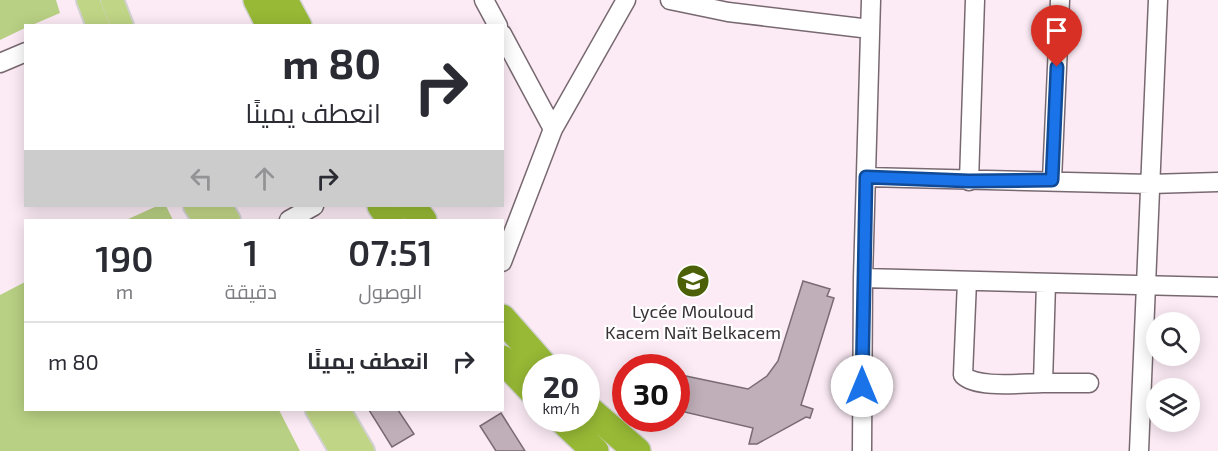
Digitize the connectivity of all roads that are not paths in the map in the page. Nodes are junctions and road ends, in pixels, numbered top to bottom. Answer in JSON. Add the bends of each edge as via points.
{"nodes":[{"id":1,"x":257,"y":0,"type":"edge"},
{"id":2,"x":284,"y":0,"type":"edge"},
{"id":3,"x":484,"y":0,"type":"edge"},
{"id":4,"x":626,"y":0,"type":"edge"},
{"id":5,"x":670,"y":0,"type":"edge"},
{"id":6,"x":871,"y":0,"type":"edge"},
{"id":7,"x":975,"y":0,"type":"edge"},
{"id":8,"x":1060,"y":0,"type":"edge"},
{"id":9,"x":1158,"y":0,"type":"edge"},
{"id":10,"x":269,"y":24,"type":"edge"},
{"id":11,"x":297,"y":24,"type":"edge"},
{"id":12,"x":497,"y":24,"type":"edge"},
{"id":13,"x":870,"y":29,"type":"junction"},
{"id":14,"x":504,"y":38,"type":"edge"},
{"id":15,"x":24,"y":53,"type":"edge"},
{"id":16,"x":0,"y":63,"type":"edge"},
{"id":17,"x":553,"y":129,"type":"junction"},
{"id":18,"x":866,"y":177,"type":"junction"},
{"id":19,"x":1052,"y":180,"type":"junction"},
{"id":20,"x":969,"y":181,"type":"junction"},
{"id":21,"x":1218,"y":182,"type":"edge"},
{"id":22,"x":1150,"y":183,"type":"junction"},
{"id":23,"x":312,"y":207,"type":"edge"},
{"id":24,"x":413,"y":207,"type":"edge"},
{"id":25,"x":291,"y":219,"type":"edge"},
{"id":26,"x":422,"y":219,"type":"edge"},
{"id":27,"x":504,"y":257,"type":"edge"},
{"id":28,"x":863,"y":278,"type":"junction"},
{"id":29,"x":967,"y":281,"type":"junction"},
{"id":30,"x":1046,"y":283,"type":"junction"},
{"id":31,"x":1145,"y":284,"type":"junction"},
{"id":32,"x":1218,"y":287,"type":"edge"},
{"id":33,"x":504,"y":320,"type":"edge"},
{"id":34,"x":534,"y":354,"type":"edge"},
{"id":35,"x":504,"y":361,"type":"edge"},
{"id":36,"x":522,"y":380,"type":"edge"},
{"id":37,"x":1042,"y":383,"type":"junction"},
{"id":38,"x":1089,"y":383,"type":"dead end"},
{"id":39,"x":318,"y":411,"type":"edge"},
{"id":40,"x":340,"y":411,"type":"edge"},
{"id":41,"x":600,"y":419,"type":"edge"},
{"id":42,"x":575,"y":432,"type":"edge"},
{"id":43,"x":341,"y":451,"type":"edge"},
{"id":44,"x":363,"y":451,"type":"edge"},
{"id":45,"x":595,"y":451,"type":"edge"},
{"id":46,"x":637,"y":451,"type":"edge"},
{"id":47,"x":862,"y":451,"type":"edge"},
{"id":48,"x":1139,"y":451,"type":"edge"}],
"edges":[{"from":1,"to":10,"type":"highway"},
{"from":2,"to":11,"type":"highway"},
{"from":3,"to":12,"type":"street"},
{"from":4,"to":17,"type":"street"},
{"from":5,"to":13,"type":"street","via":[[728,12]]},
{"from":6,"to":13,"type":"street"},
{"from":7,"to":20,"type":"street"},
{"from":8,"to":19,"type":"street"},
{"from":9,"to":22,"type":"street"},
{"from":13,"to":18,"type":"street"},
{"from":14,"to":17,"type":"street"},
{"from":15,"to":16,"type":"street"},
{"from":17,"to":27,"type":"street"},
{"from":18,"to":20,"type":"street"},
{"from":18,"to":28,"type":"street"},
{"from":19,"to":20,"type":"street"},
{"from":19,"to":22,"type":"street"},
{"from":21,"to":22,"type":"street"},
{"from":22,"to":31,"type":"street"},
{"from":23,"to":25,"type":"street"},
{"from":24,"to":26,"type":"highway"},
{"from":28,"to":29,"type":"street"},
{"from":28,"to":47,"type":"street"},
{"from":29,"to":30,"type":"street"},
{"from":29,"to":37,"type":"street","via":[[963,375],[970,381]]},
{"from":30,"to":31,"type":"street"},
{"from":30,"to":37,"type":"street"},
{"from":31,"to":32,"type":"street"},
{"from":31,"to":48,"type":"street"},
{"from":33,"to":34,"type":"highway"},
{"from":35,"to":36,"type":"highway"},
{"from":37,"to":38,"type":"street"},
{"from":39,"to":43,"type":"main road"},
{"from":40,"to":44,"type":"main road"},
{"from":41,"to":46,"type":"highway"},
{"from":42,"to":45,"type":"highway"}]}
